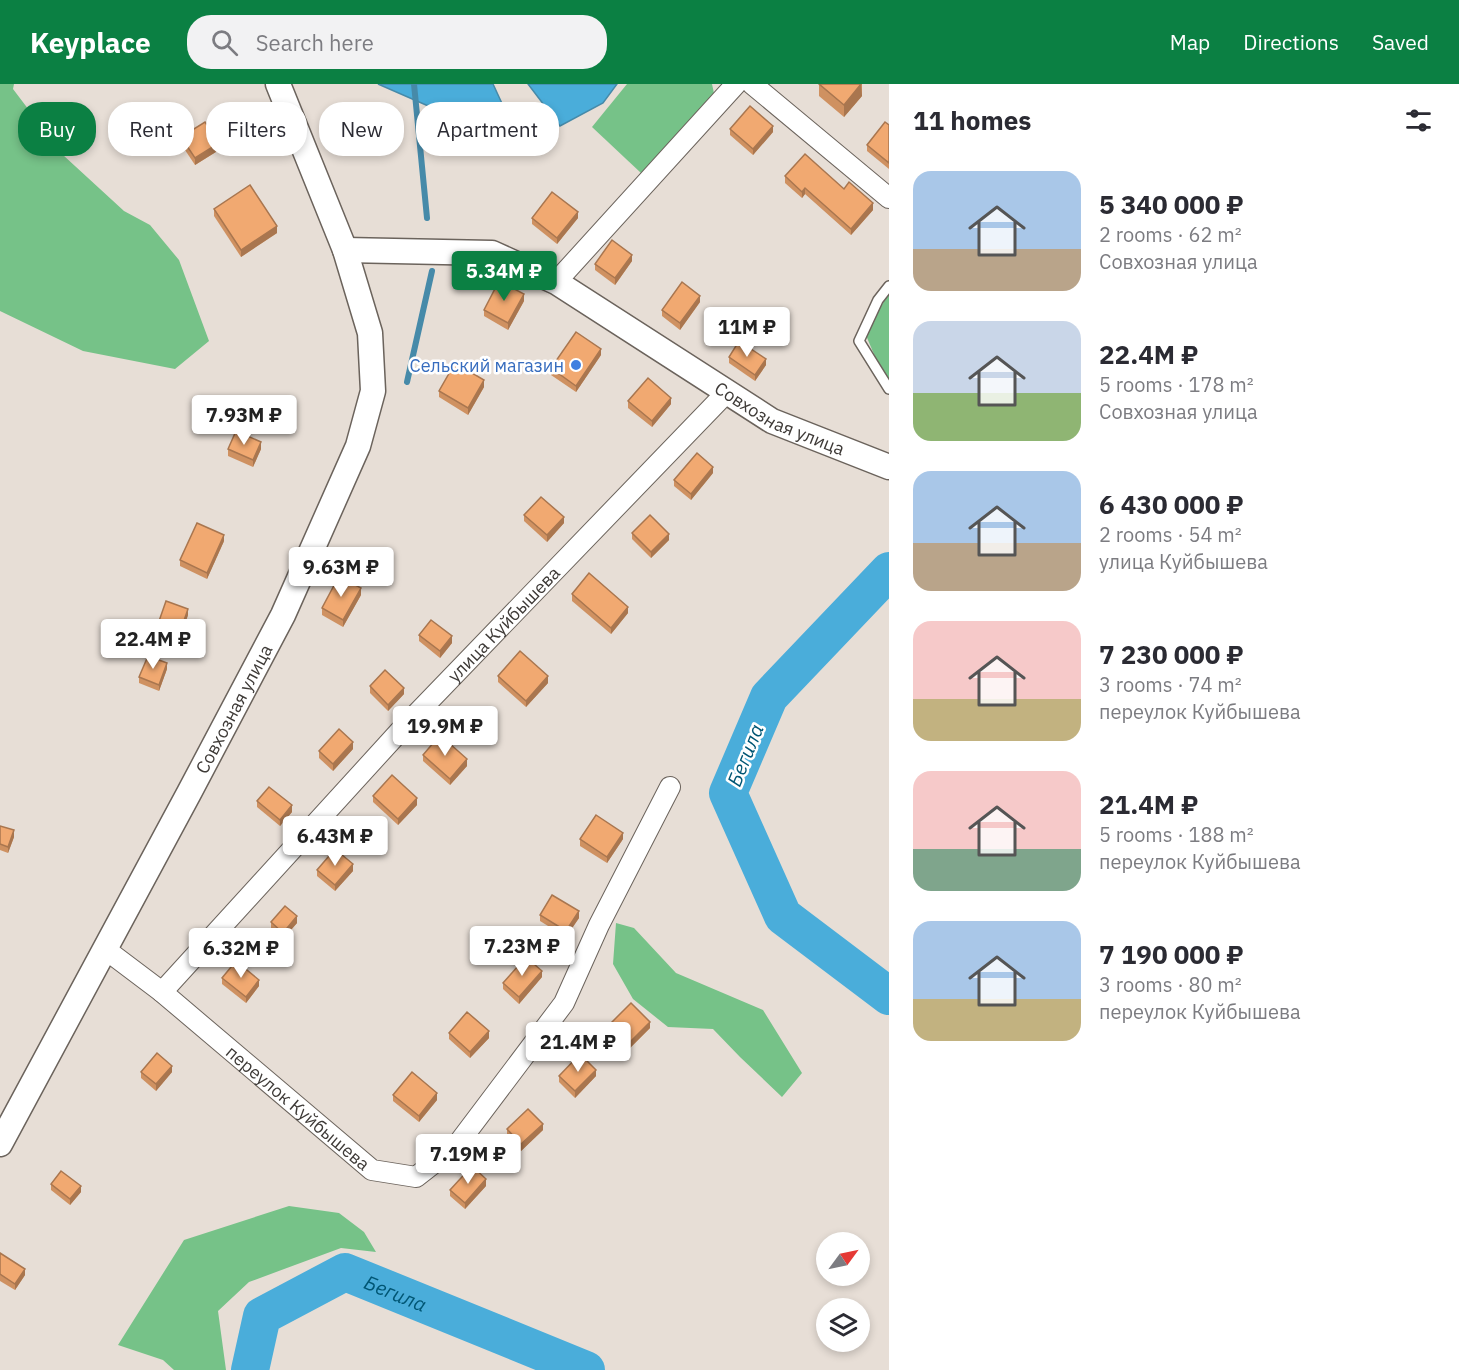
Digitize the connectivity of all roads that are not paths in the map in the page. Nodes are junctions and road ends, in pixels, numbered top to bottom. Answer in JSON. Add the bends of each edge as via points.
{"nodes":[{"id":1,"x":278,"y":84,"type":"edge"},
{"id":2,"x":736,"y":84,"type":"edge"},
{"id":3,"x":752,"y":84,"type":"edge"},
{"id":4,"x":889,"y":198,"type":"edge"},
{"id":5,"x":345,"y":250,"type":"junction"},
{"id":6,"x":556,"y":282,"type":"junction"},
{"id":7,"x":889,"y":286,"type":"edge"},
{"id":8,"x":889,"y":389,"type":"edge"},
{"id":9,"x":727,"y":392,"type":"junction"},
{"id":10,"x":889,"y":467,"type":"edge"},
{"id":11,"x":670,"y":787,"type":"dead end"},
{"id":12,"x":105,"y":949,"type":"junction"},
{"id":13,"x":162,"y":992,"type":"junction"},
{"id":14,"x":0,"y":1144,"type":"edge"}],
"edges":[{"from":1,"to":5,"type":"street","name":"Совхозная улица"},
{"from":2,"to":6,"type":"street"},
{"from":3,"to":4,"type":"street"},
{"from":5,"to":6,"type":"street","name":"Совхозная улица","via":[[492,253]]},
{"from":5,"to":12,"type":"street","name":"Совхозная улица","via":[[370,333],[373,391],[358,446],[283,615]]},
{"from":6,"to":9,"type":"street","name":"Совхозная улица"},
{"from":7,"to":8,"type":"lane","via":[[859,341]]},
{"from":9,"to":10,"type":"street","name":"Совхозная улица","via":[[772,421]]},
{"from":9,"to":13,"type":"street","name":"улица Куйбышева","via":[[399,732]]},
{"from":11,"to":13,"type":"street","name":"переулок Куйбышева","via":[[564,1003],[457,1145],[416,1177],[372,1170]]},
{"from":12,"to":13,"type":"street","name":"переулок Куйбышева"},
{"from":12,"to":14,"type":"street","name":"Совхозная улица"}]}
